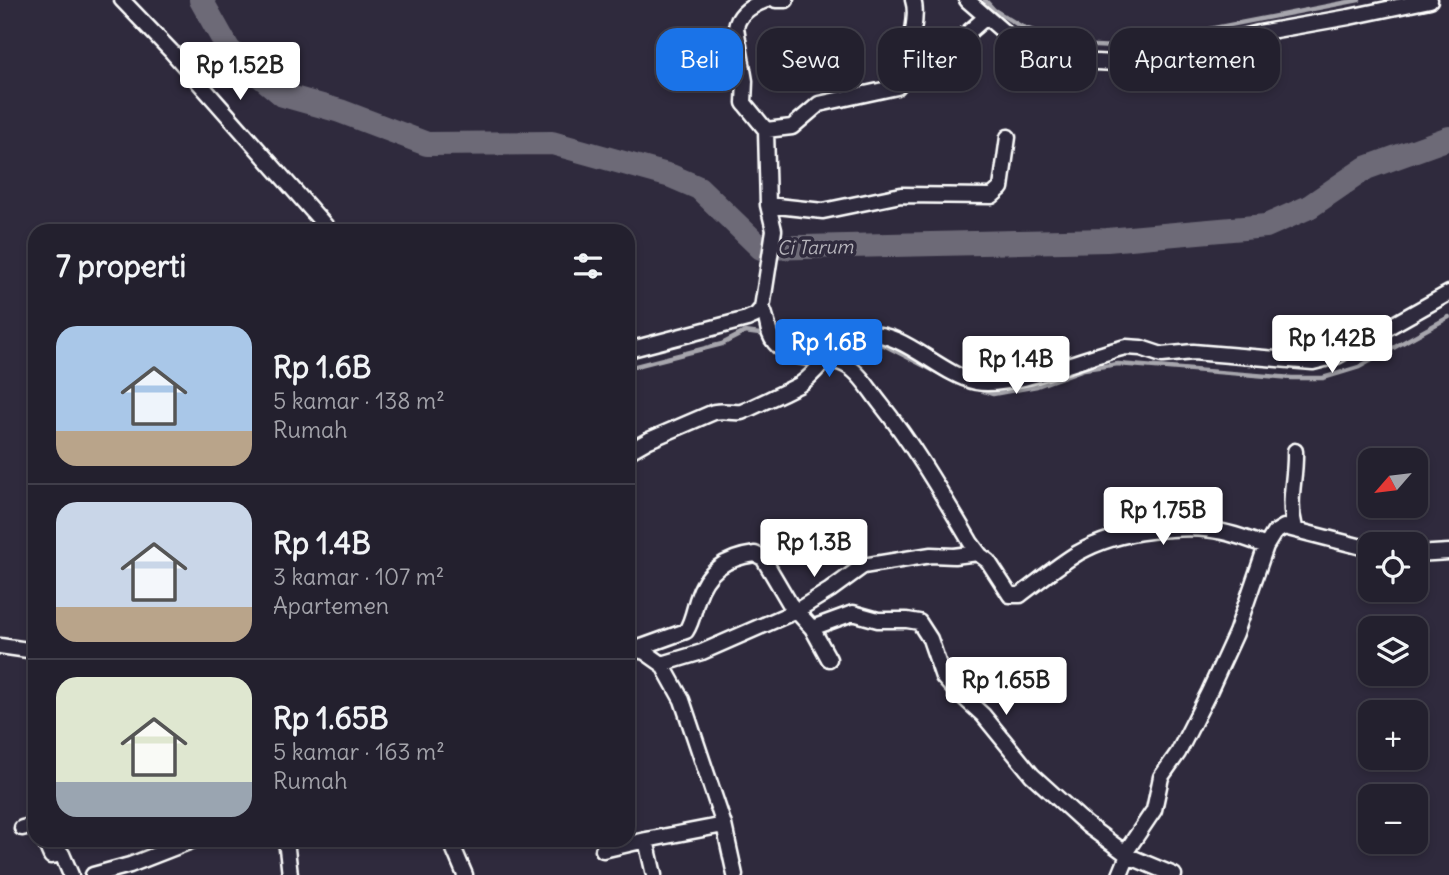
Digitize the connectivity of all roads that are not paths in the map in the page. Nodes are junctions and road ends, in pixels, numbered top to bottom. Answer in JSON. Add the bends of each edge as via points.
{"nodes":[{"id":1,"x":122,"y":0,"type":"edge"},
{"id":2,"x":766,"y":0,"type":"edge"},
{"id":3,"x":776,"y":0,"type":"edge"},
{"id":4,"x":786,"y":0,"type":"edge"},
{"id":5,"x":912,"y":0,"type":"edge"},
{"id":6,"x":967,"y":0,"type":"edge"},
{"id":7,"x":1430,"y":0,"type":"edge"},
{"id":8,"x":986,"y":17,"type":"junction"},
{"id":9,"x":975,"y":28,"type":"edge"},
{"id":10,"x":766,"y":131,"type":"junction"},
{"id":11,"x":1008,"y":137,"type":"dead end"},
{"id":12,"x":768,"y":205,"type":"junction"},
{"id":13,"x":324,"y":224,"type":"edge"},
{"id":14,"x":1449,"y":293,"type":"edge"},
{"id":15,"x":763,"y":302,"type":"junction"},
{"id":16,"x":635,"y":348,"type":"edge"},
{"id":17,"x":830,"y":355,"type":"junction"},
{"id":18,"x":635,"y":448,"type":"edge"},
{"id":19,"x":1295,"y":451,"type":"dead end"},
{"id":20,"x":1295,"y":528,"type":"junction"},
{"id":21,"x":1266,"y":546,"type":"junction"},
{"id":22,"x":1358,"y":546,"type":"edge"},
{"id":23,"x":1449,"y":552,"type":"edge"},
{"id":24,"x":978,"y":553,"type":"junction"},
{"id":25,"x":1428,"y":553,"type":"edge"},
{"id":26,"x":796,"y":611,"type":"junction"},
{"id":27,"x":812,"y":628,"type":"junction"},
{"id":28,"x":0,"y":646,"type":"edge"},
{"id":29,"x":635,"y":649,"type":"edge"},
{"id":30,"x":28,"y":650,"type":"edge"},
{"id":31,"x":635,"y":651,"type":"edge"},
{"id":32,"x":829,"y":659,"type":"dead end"},
{"id":33,"x":662,"y":664,"type":"junction"},
{"id":34,"x":724,"y":825,"type":"junction"},
{"id":35,"x":646,"y":840,"type":"junction"},
{"id":36,"x":635,"y":843,"type":"edge"},
{"id":37,"x":47,"y":847,"type":"edge"},
{"id":38,"x":167,"y":847,"type":"edge"},
{"id":39,"x":287,"y":847,"type":"edge"},
{"id":40,"x":453,"y":847,"type":"edge"},
{"id":41,"x":616,"y":847,"type":"edge"},
{"id":42,"x":603,"y":850,"type":"dead end"},
{"id":43,"x":1126,"y":854,"type":"junction"},
{"id":44,"x":733,"y":874,"type":"edge"},
{"id":45,"x":71,"y":875,"type":"edge"},
{"id":46,"x":93,"y":875,"type":"edge"},
{"id":47,"x":290,"y":875,"type":"edge"},
{"id":48,"x":464,"y":875,"type":"edge"},
{"id":49,"x":654,"y":875,"type":"edge"},
{"id":50,"x":1120,"y":875,"type":"edge"},
{"id":51,"x":1174,"y":875,"type":"edge"}],
"edges":[{"from":1,"to":13,"type":"street"},
{"from":2,"to":10,"type":"street","via":[[741,14],[736,28],[744,103]]},
{"from":3,"to":4,"type":"street"},
{"from":5,"to":10,"type":"street","via":[[913,27],[897,87],[822,103],[792,127]]},
{"from":6,"to":8,"type":"street"},
{"from":7,"to":8,"type":"street","via":[[1126,62],[1034,55]]},
{"from":8,"to":9,"type":"street"},
{"from":10,"to":12,"type":"street"},
{"from":11,"to":12,"type":"street","via":[[1001,188],[992,197],[901,194],[823,211]]},
{"from":12,"to":15,"type":"street","via":[[774,230]]},
{"from":14,"to":17,"type":"street","via":[[1337,356],[1313,362],[1192,352],[1162,355],[1126,347],[985,383],[956,374],[883,335],[855,336]]},
{"from":15,"to":16,"type":"street","via":[[756,315],[747,319]]},
{"from":15,"to":17,"type":"street","via":[[771,336],[788,353]]},
{"from":17,"to":18,"type":"street","via":[[800,384],[747,410],[714,412]]},
{"from":17,"to":24,"type":"street","via":[[834,362],[853,370],[892,418]]},
{"from":19,"to":20,"type":"street","via":[[1290,502]]},
{"from":20,"to":21,"type":"street","via":[[1277,530]]},
{"from":20,"to":22,"type":"street"},
{"from":21,"to":24,"type":"street","via":[[1204,527],[1113,536],[1075,554],[1015,597]]},
{"from":21,"to":43,"type":"street","via":[[1236,634],[1178,753],[1158,782],[1154,810]]},
{"from":23,"to":25,"type":"street"},
{"from":24,"to":26,"type":"street","via":[[863,566]]},
{"from":26,"to":27,"type":"street"},
{"from":26,"to":29,"type":"street","via":[[763,558],[748,555],[710,573],[686,631]]},
{"from":26,"to":33,"type":"street","via":[[702,652]]},
{"from":27,"to":32,"type":"street"},
{"from":27,"to":43,"type":"street","via":[[853,613],[878,620],[919,622],[951,686],[983,715],[1041,784]]},
{"from":28,"to":30,"type":"street"},
{"from":31,"to":33,"type":"street"},
{"from":33,"to":34,"type":"street","via":[[682,700]]},
{"from":34,"to":35,"type":"street"},
{"from":34,"to":44,"type":"street"},
{"from":35,"to":36,"type":"street"},
{"from":35,"to":49,"type":"street"},
{"from":37,"to":45,"type":"street","via":[[51,856],[62,853]]},
{"from":38,"to":46,"type":"street","via":[[130,865]]},
{"from":39,"to":47,"type":"street"},
{"from":40,"to":48,"type":"street"},
{"from":41,"to":42,"type":"street"},
{"from":43,"to":50,"type":"street"},
{"from":43,"to":51,"type":"street"}]}
